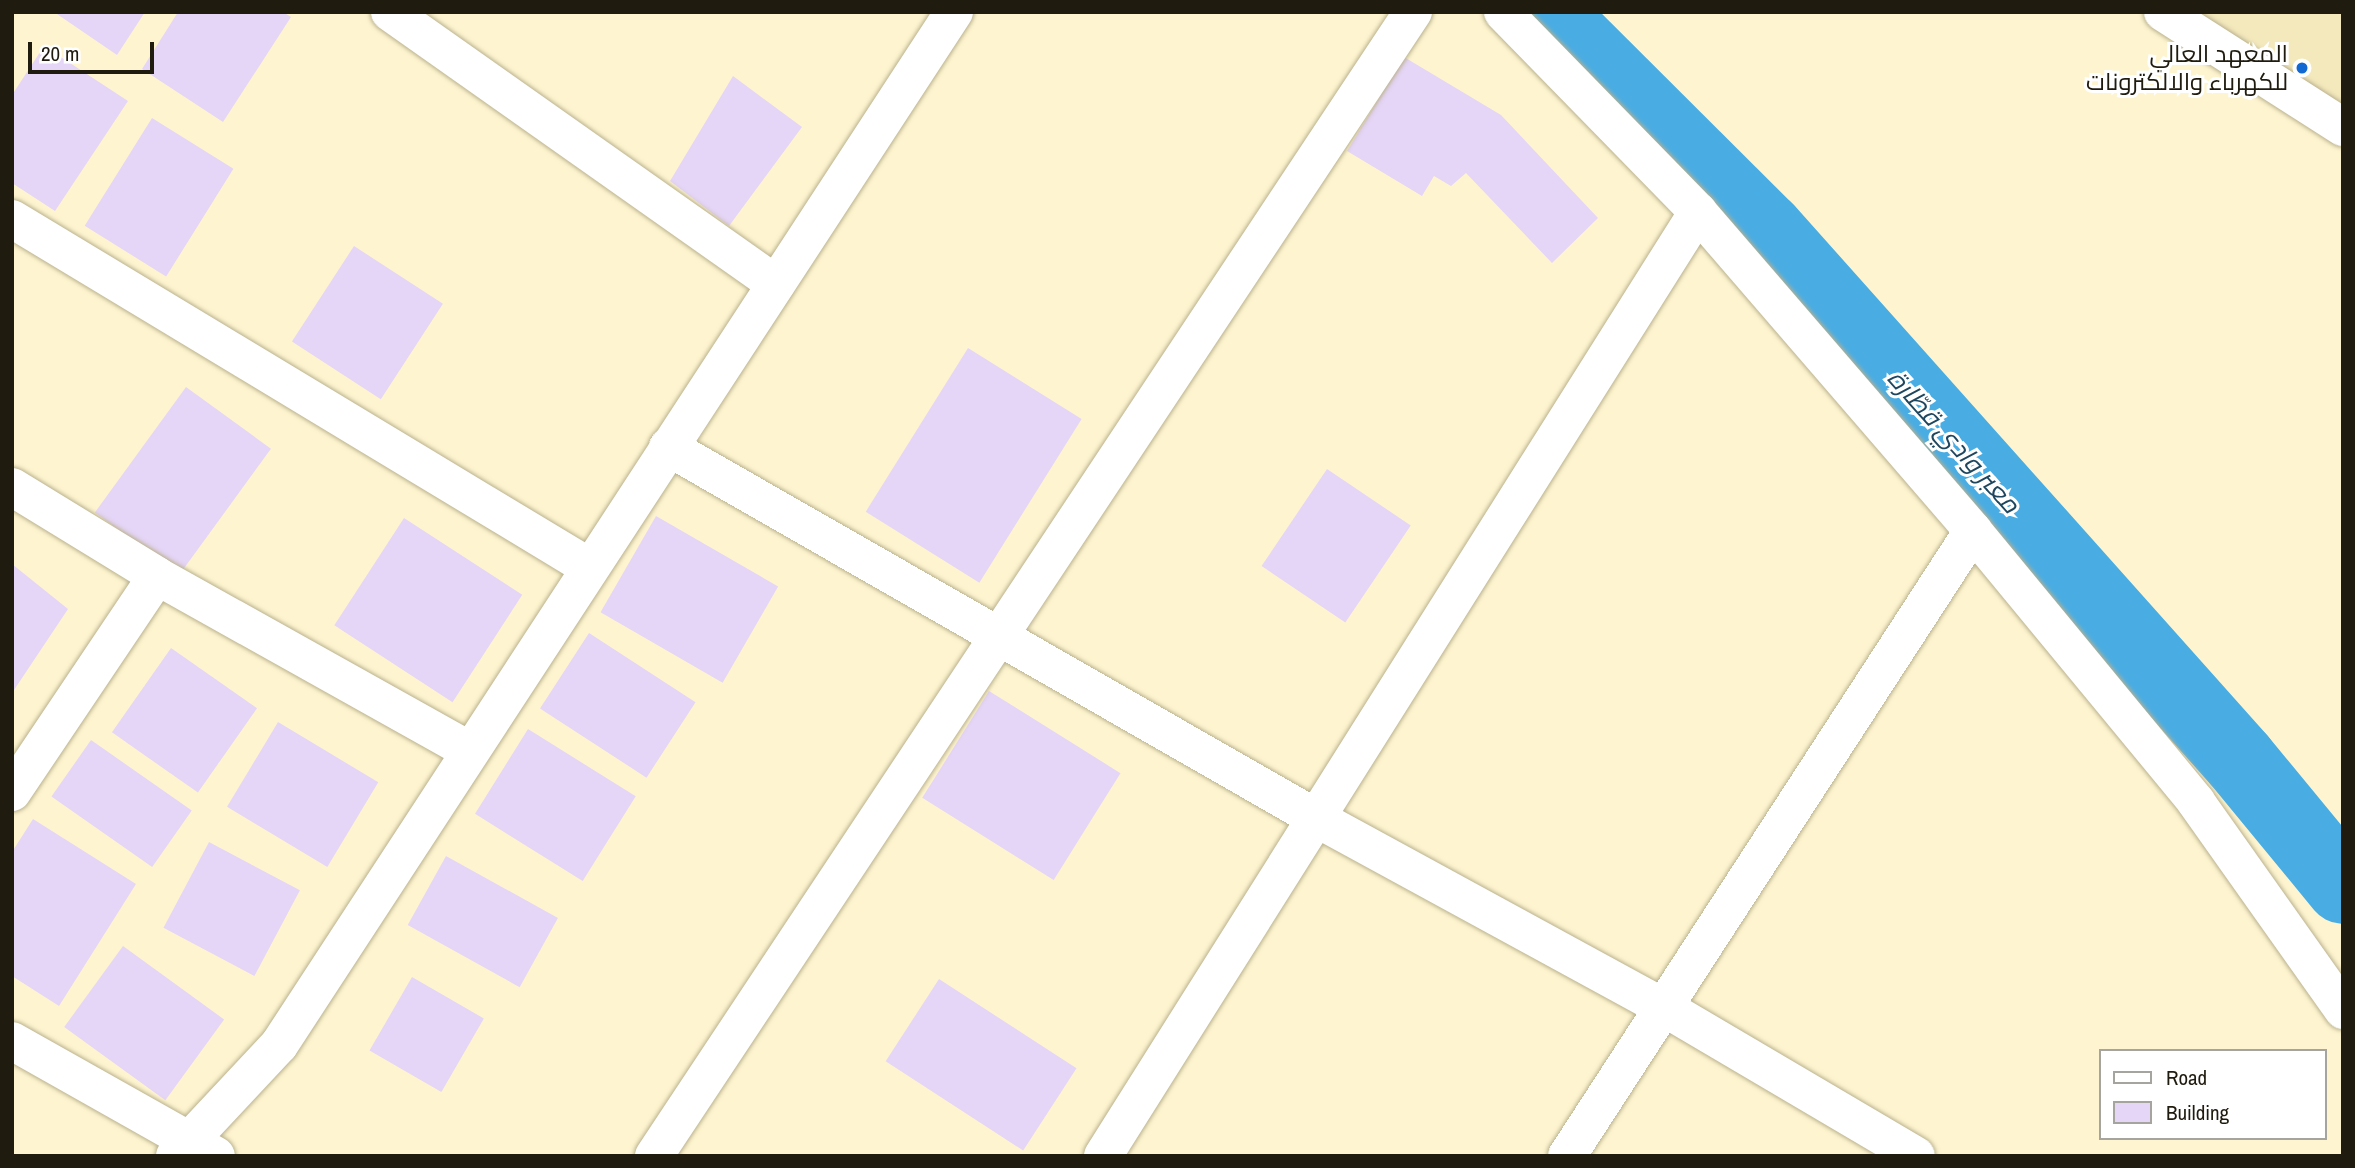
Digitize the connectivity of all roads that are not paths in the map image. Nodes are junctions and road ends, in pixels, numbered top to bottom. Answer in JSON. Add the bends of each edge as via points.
{"nodes":[{"id":1,"x":390,"y":12,"type":"edge"},
{"id":2,"x":954,"y":12,"type":"edge"},
{"id":3,"x":1413,"y":12,"type":"edge"},
{"id":4,"x":1503,"y":12,"type":"edge"},
{"id":5,"x":2162,"y":12,"type":"edge"},
{"id":6,"x":2343,"y":127,"type":"edge"},
{"id":7,"x":1698,"y":212,"type":"junction"},
{"id":8,"x":12,"y":219,"type":"edge"},
{"id":9,"x":776,"y":284,"type":"junction"},
{"id":10,"x":668,"y":447,"type":"junction"},
{"id":11,"x":12,"y":487,"type":"edge"},
{"id":12,"x":1973,"y":531,"type":"junction"},
{"id":13,"x":589,"y":567,"type":"junction"},
{"id":14,"x":157,"y":576,"type":"junction"},
{"id":15,"x":1000,"y":636,"type":"junction"},
{"id":16,"x":470,"y":751,"type":"junction"},
{"id":17,"x":12,"y":792,"type":"edge"},
{"id":18,"x":1316,"y":818,"type":"junction"},
{"id":19,"x":1665,"y":1008,"type":"junction"},
{"id":20,"x":2343,"y":1010,"type":"edge"},
{"id":21,"x":12,"y":1041,"type":"edge"},
{"id":22,"x":190,"y":1152,"type":"edge"},
{"id":23,"x":654,"y":1156,"type":"edge"},
{"id":24,"x":1103,"y":1156,"type":"edge"},
{"id":25,"x":1567,"y":1156,"type":"edge"},
{"id":26,"x":1916,"y":1156,"type":"edge"}],
"edges":[{"from":1,"to":9,"type":"street"},
{"from":2,"to":9,"type":"street"},
{"from":3,"to":15,"type":"street"},
{"from":4,"to":7,"type":"street"},
{"from":5,"to":6,"type":"street"},
{"from":7,"to":12,"type":"street"},
{"from":7,"to":18,"type":"street"},
{"from":8,"to":13,"type":"street"},
{"from":9,"to":10,"type":"street"},
{"from":10,"to":13,"type":"street"},
{"from":10,"to":15,"type":"street"},
{"from":11,"to":14,"type":"street"},
{"from":12,"to":19,"type":"street"},
{"from":12,"to":20,"type":"street","via":[[2196,802]]},
{"from":13,"to":16,"type":"street"},
{"from":14,"to":16,"type":"street"},
{"from":14,"to":17,"type":"street"},
{"from":15,"to":18,"type":"street"},
{"from":15,"to":23,"type":"street"},
{"from":16,"to":22,"type":"street","via":[[279,1045]]},
{"from":18,"to":19,"type":"street"},
{"from":18,"to":24,"type":"street"},
{"from":19,"to":25,"type":"street"},
{"from":19,"to":26,"type":"street"},
{"from":21,"to":22,"type":"street"}]}
